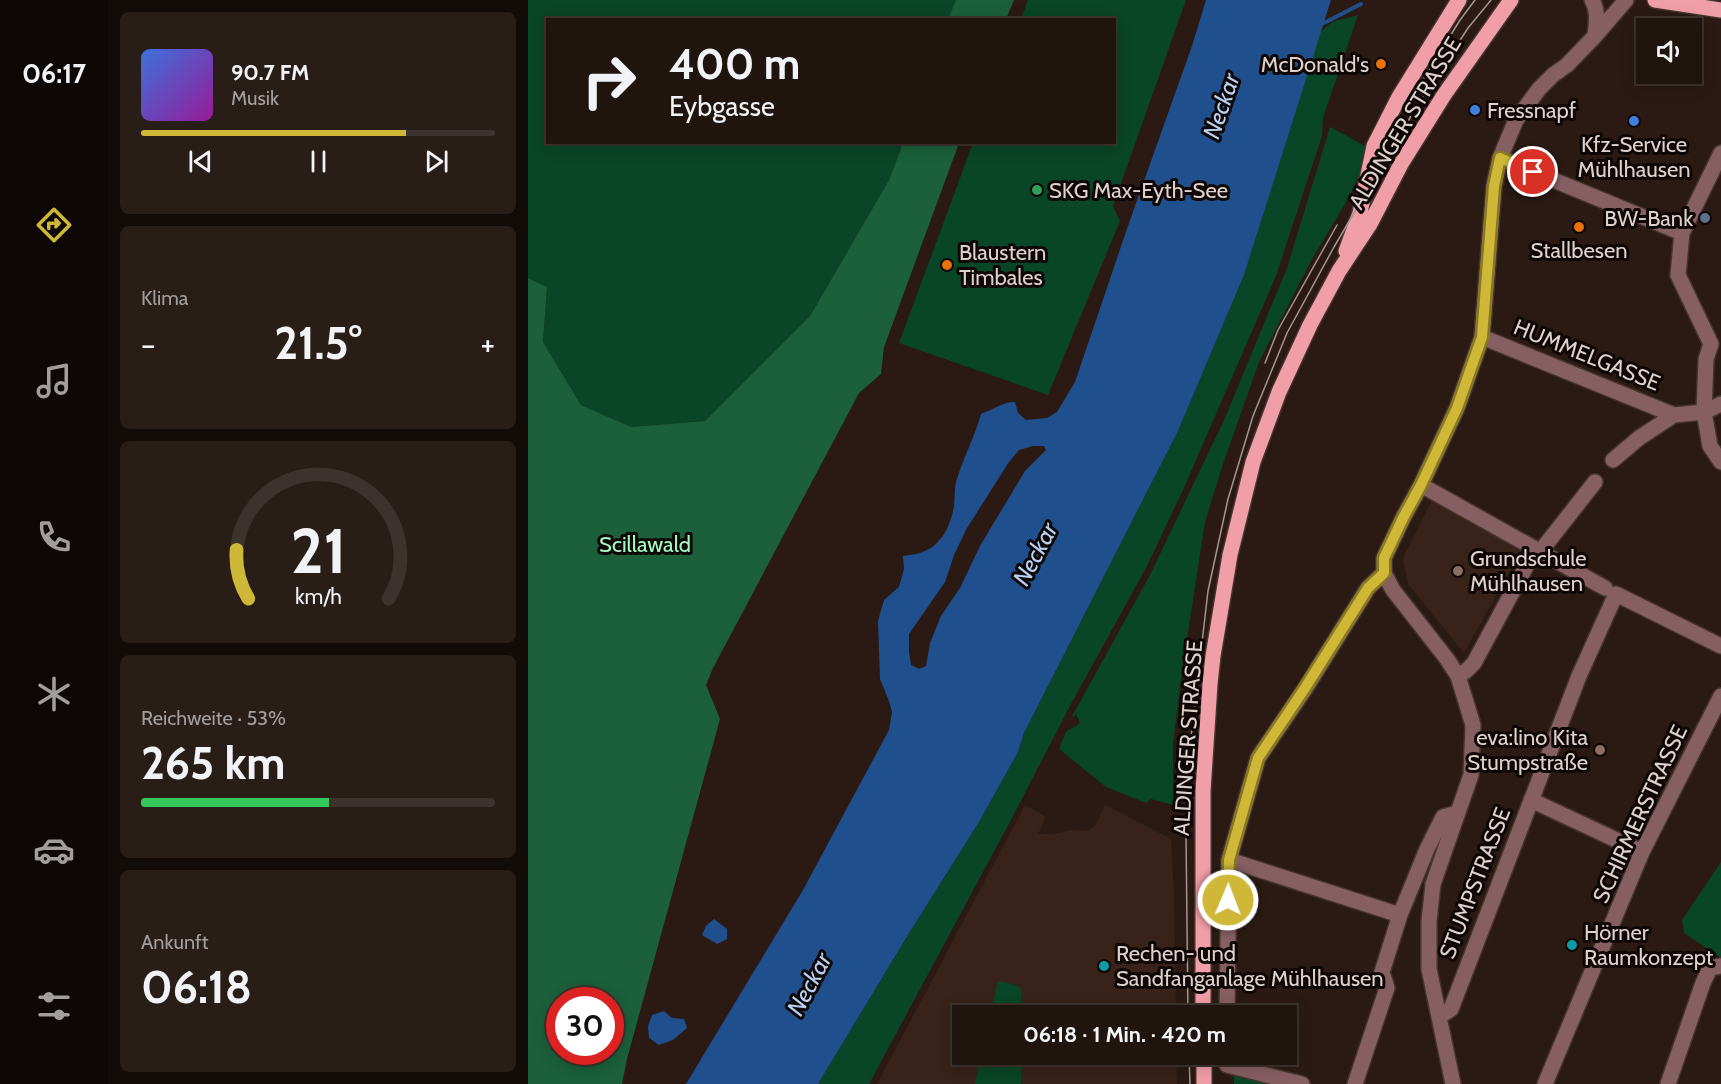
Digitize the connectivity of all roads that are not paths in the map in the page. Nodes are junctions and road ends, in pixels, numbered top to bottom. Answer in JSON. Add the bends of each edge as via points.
{"nodes":[{"id":1,"x":1459,"y":0,"type":"edge"},
{"id":2,"x":1511,"y":0,"type":"edge"},
{"id":3,"x":1592,"y":0,"type":"edge"},
{"id":4,"x":1626,"y":0,"type":"edge"},
{"id":5,"x":1655,"y":0,"type":"edge"},
{"id":6,"x":1721,"y":10,"type":"edge"},
{"id":7,"x":1595,"y":36,"type":"junction"},
{"id":8,"x":1721,"y":153,"type":"edge"},
{"id":9,"x":1500,"y":158,"type":"junction"},
{"id":10,"x":1682,"y":233,"type":"junction"},
{"id":11,"x":1340,"y":271,"type":"junction"},
{"id":12,"x":1482,"y":337,"type":"junction"},
{"id":13,"x":1716,"y":341,"type":"edge"},
{"id":14,"x":1721,"y":404,"type":"edge"},
{"id":15,"x":1704,"y":412,"type":"junction"},
{"id":16,"x":1674,"y":415,"type":"junction"},
{"id":17,"x":1613,"y":460,"type":"dead end"},
{"id":18,"x":1721,"y":462,"type":"edge"},
{"id":19,"x":1595,"y":482,"type":"dead end"},
{"id":20,"x":1421,"y":485,"type":"junction"},
{"id":21,"x":1540,"y":552,"type":"junction"},
{"id":22,"x":1384,"y":573,"type":"junction"},
{"id":23,"x":1610,"y":591,"type":"junction"},
{"id":24,"x":1721,"y":646,"type":"edge"},
{"id":25,"x":1458,"y":676,"type":"junction"},
{"id":26,"x":1721,"y":696,"type":"edge"},
{"id":27,"x":1531,"y":800,"type":"junction"},
{"id":28,"x":1457,"y":813,"type":"junction"},
{"id":29,"x":1642,"y":852,"type":"junction"},
{"id":30,"x":1229,"y":860,"type":"junction"},
{"id":31,"x":1400,"y":915,"type":"junction"},
{"id":32,"x":1721,"y":966,"type":"edge"},
{"id":33,"x":1203,"y":1005,"type":"edge"},
{"id":34,"x":1227,"y":1005,"type":"edge"},
{"id":35,"x":1440,"y":1017,"type":"junction"},
{"id":36,"x":1204,"y":1065,"type":"edge"},
{"id":37,"x":1243,"y":1065,"type":"edge"},
{"id":38,"x":1204,"y":1084,"type":"edge"},
{"id":39,"x":1302,"y":1084,"type":"edge"},
{"id":40,"x":1355,"y":1084,"type":"edge"},
{"id":41,"x":1453,"y":1084,"type":"edge"},
{"id":42,"x":1545,"y":1084,"type":"edge"},
{"id":43,"x":1668,"y":1084,"type":"edge"}],
"edges":[{"from":1,"to":11,"type":"main road","name":"ALDINGER STRASSE","via":[[1399,97],[1374,146],[1360,213]]},
{"from":2,"to":11,"type":"main road","name":"ALDINGER STRASSE","via":[[1444,95]]},
{"from":3,"to":7,"type":"street","via":[[1597,20]]},
{"from":4,"to":7,"type":"street"},
{"from":5,"to":6,"type":"main road"},
{"from":7,"to":9,"type":"street","via":[[1539,89],[1516,120]]},
{"from":8,"to":10,"type":"street"},
{"from":9,"to":10,"type":"street"},
{"from":9,"to":12,"type":"street","via":[[1494,186]]},
{"from":10,"to":13,"type":"street","via":[[1678,275]]},
{"from":11,"to":33,"type":"main road","name":"ALDINGER STRASSE","via":[[1279,392],[1253,462],[1230,555],[1213,656],[1203,791]]},
{"from":12,"to":16,"type":"street","name":"HUMMELGASSE"},
{"from":12,"to":20,"type":"street","via":[[1457,408]]},
{"from":13,"to":15,"type":"street","via":[[1706,359]]},
{"from":14,"to":15,"type":"street"},
{"from":15,"to":16,"type":"street"},
{"from":15,"to":18,"type":"street","via":[[1710,446]]},
{"from":16,"to":17,"type":"street"},
{"from":19,"to":21,"type":"street"},
{"from":20,"to":21,"type":"street"},
{"from":20,"to":22,"type":"street","via":[[1384,558]]},
{"from":21,"to":23,"type":"street"},
{"from":21,"to":25,"type":"street","via":[[1528,563],[1474,663]]},
{"from":22,"to":25,"type":"street"},
{"from":22,"to":30,"type":"street","via":[[1368,588],[1258,758]]},
{"from":23,"to":24,"type":"street"},
{"from":23,"to":27,"type":"street","name":"STUMPSTRASSE"},
{"from":25,"to":28,"type":"street","via":[[1473,725],[1471,776]]},
{"from":26,"to":29,"type":"street","name":"SCHIRMERSTRASSE"},
{"from":27,"to":29,"type":"street"},
{"from":27,"to":35,"type":"street","name":"STUMPSTRASSE","via":[[1451,1009]]},
{"from":28,"to":31,"type":"street","via":[[1443,817]]},
{"from":28,"to":35,"type":"street","via":[[1433,884],[1429,921],[1429,969]]},
{"from":29,"to":42,"type":"street","name":"SCHIRMERSTRASSE"},
{"from":30,"to":31,"type":"street"},
{"from":30,"to":34,"type":"street"},
{"from":31,"to":40,"type":"street","via":[[1382,972],[1387,987]]},
{"from":32,"to":43,"type":"street","via":[[1710,968],[1703,983]]},
{"from":35,"to":41,"type":"street"},
{"from":36,"to":38,"type":"main road"},
{"from":37,"to":39,"type":"street"}]}
